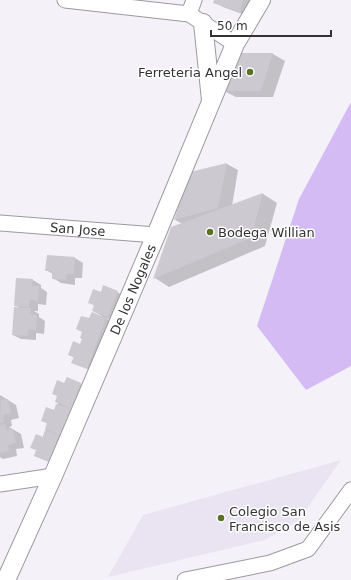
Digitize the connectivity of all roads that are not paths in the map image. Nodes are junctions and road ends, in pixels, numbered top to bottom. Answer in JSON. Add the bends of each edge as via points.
{"nodes":[{"id":1,"x":65,"y":0,"type":"edge"},
{"id":2,"x":261,"y":0,"type":"edge"},
{"id":3,"x":195,"y":12,"type":"edge"},
{"id":4,"x":235,"y":44,"type":"junction"},
{"id":5,"x":211,"y":102,"type":"junction"},
{"id":6,"x":0,"y":223,"type":"edge"},
{"id":7,"x":156,"y":235,"type":"junction"},
{"id":8,"x":53,"y":476,"type":"junction"},
{"id":9,"x":0,"y":484,"type":"edge"},
{"id":10,"x":351,"y":490,"type":"edge"},
{"id":11,"x":6,"y":580,"type":"edge"},
{"id":12,"x":185,"y":580,"type":"edge"}],
"edges":[{"from":1,"to":3,"type":"street"},
{"from":2,"to":4,"type":"street","name":"De los Nogales"},
{"from":3,"to":4,"type":"street"},
{"from":3,"to":5,"type":"street"},
{"from":4,"to":5,"type":"street","name":"De los Nogales"},
{"from":5,"to":7,"type":"street","name":"De los Nogales"},
{"from":6,"to":7,"type":"street","name":"San Jose"},
{"from":7,"to":8,"type":"street","name":"De los Nogales"},
{"from":8,"to":9,"type":"street"},
{"from":8,"to":11,"type":"street","name":"De los Nogales"},
{"from":10,"to":12,"type":"street","via":[[308,549],[270,562]]}]}
